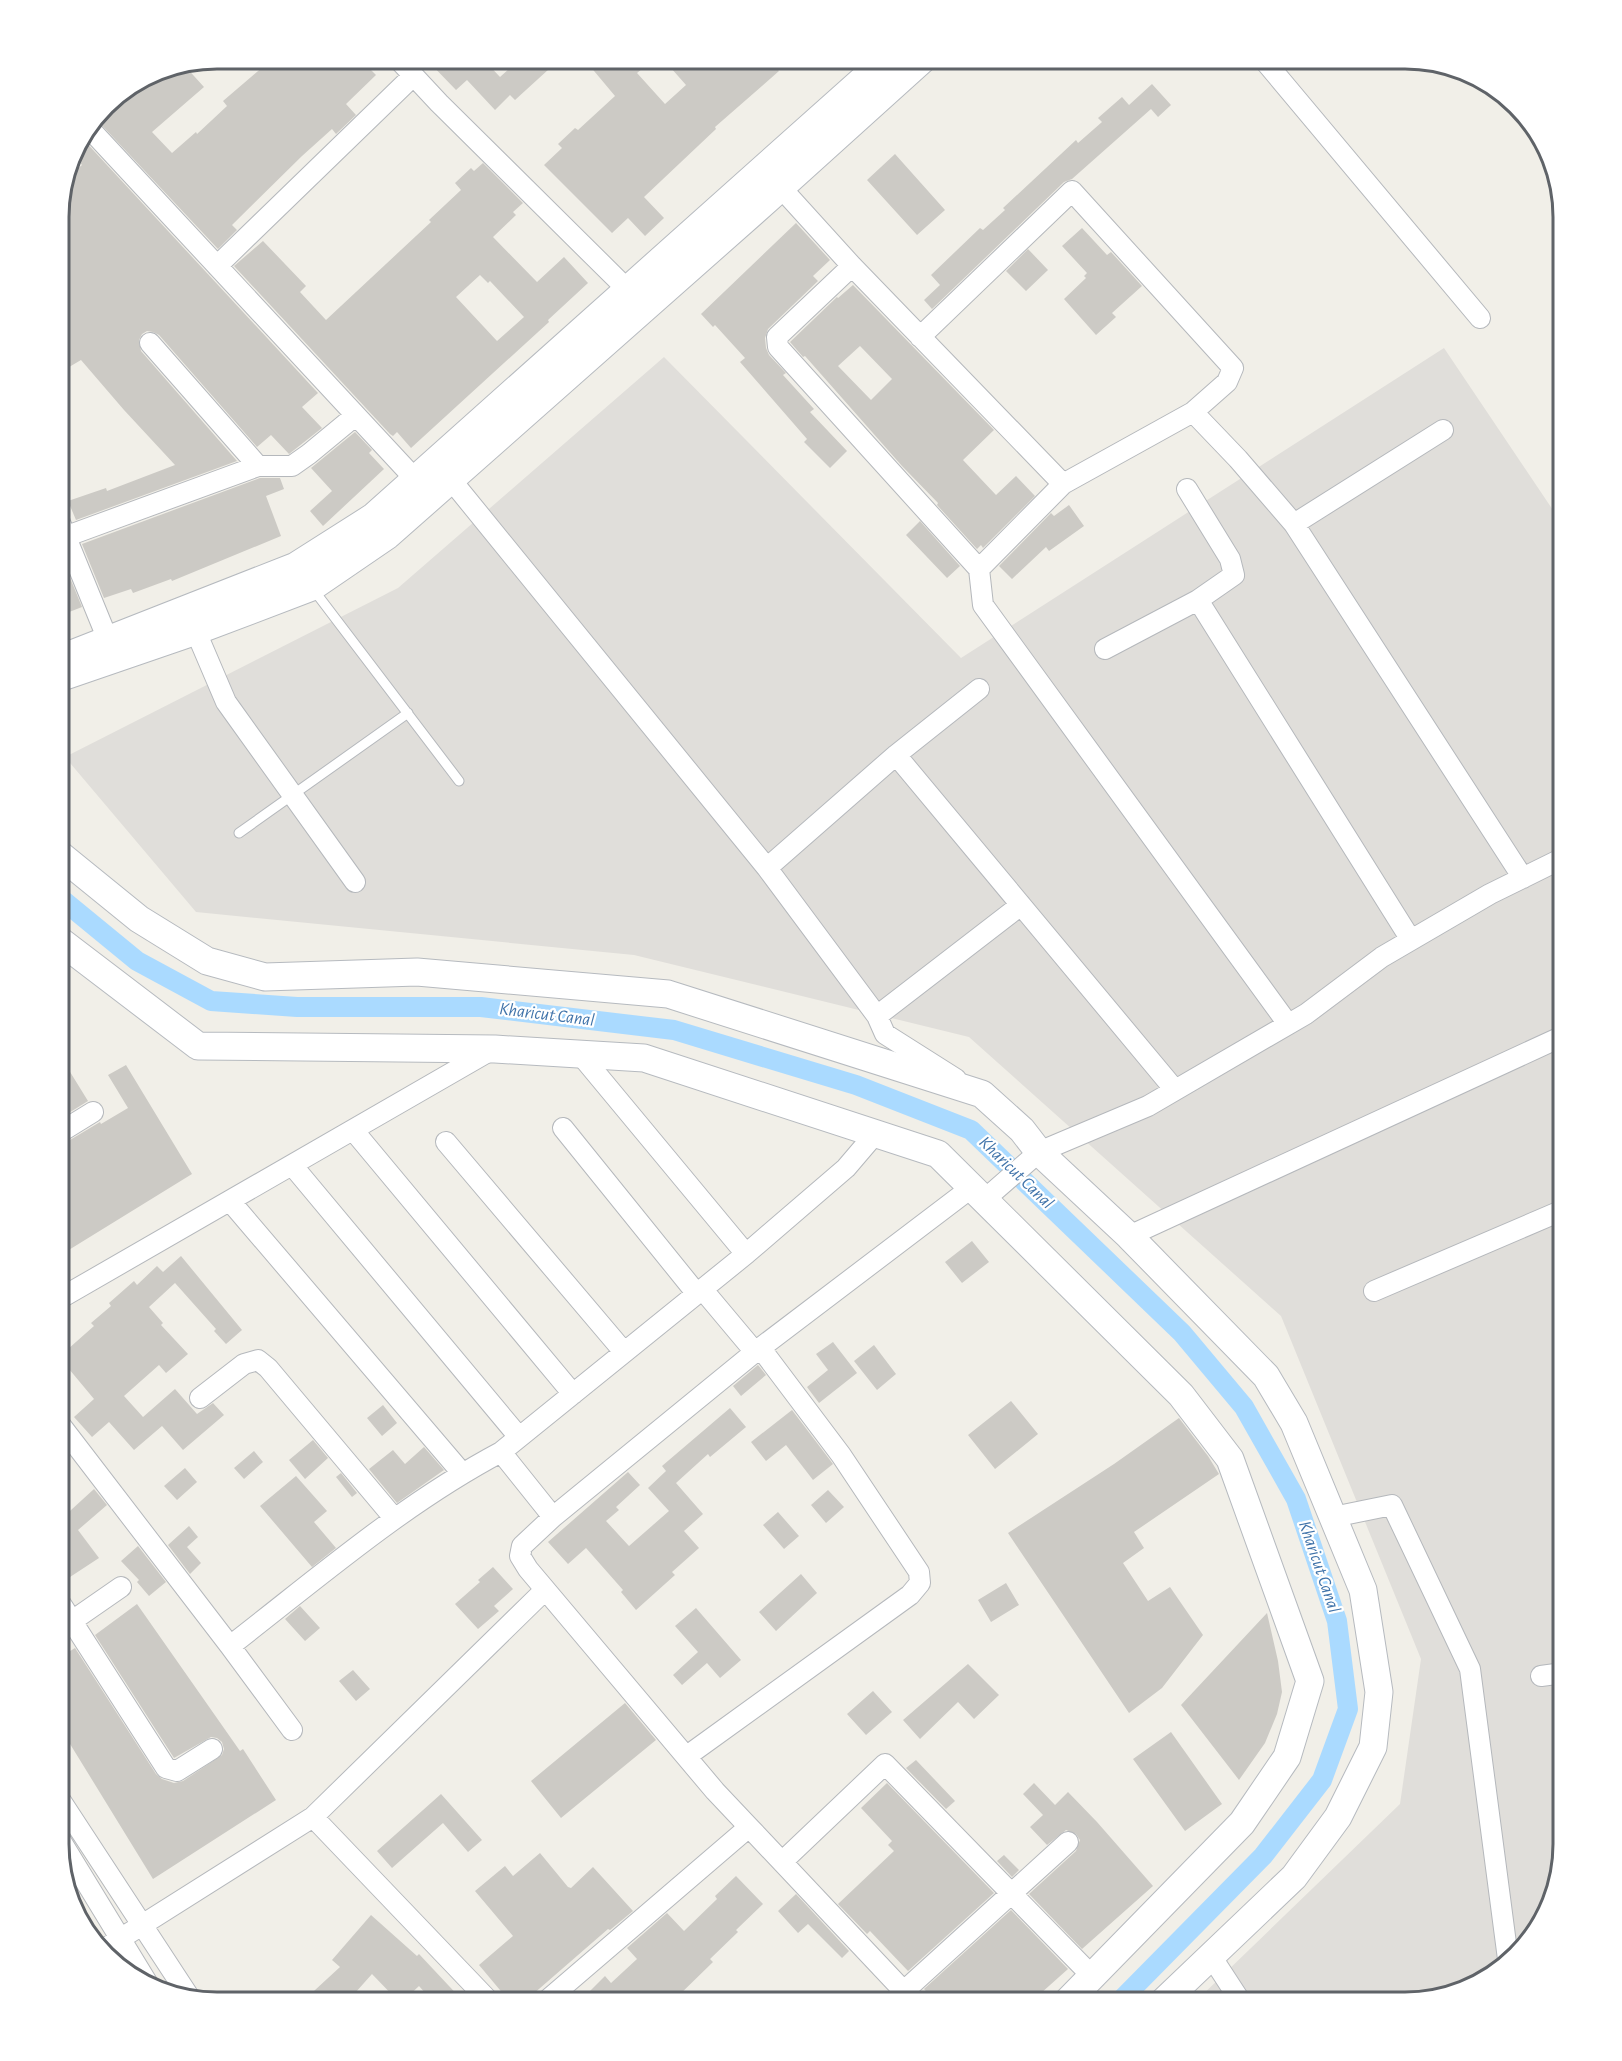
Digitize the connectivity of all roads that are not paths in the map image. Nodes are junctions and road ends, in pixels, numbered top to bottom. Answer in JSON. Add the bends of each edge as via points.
{"nodes":[{"id":1,"x":407,"y":69,"type":"edge"},
{"id":2,"x":876,"y":69,"type":"edge"},
{"id":3,"x":906,"y":69,"type":"edge"},
{"id":4,"x":1271,"y":69,"type":"edge"},
{"id":5,"x":413,"y":76,"type":"junction"},
{"id":6,"x":95,"y":134,"type":"edge"},
{"id":7,"x":772,"y":178,"type":"junction"},
{"id":8,"x":217,"y":266,"type":"junction"},
{"id":9,"x":852,"y":266,"type":"junction"},
{"id":10,"x":636,"y":299,"type":"junction"},
{"id":11,"x":1480,"y":318,"type":"dead end"},
{"id":12,"x":920,"y":338,"type":"junction"},
{"id":13,"x":150,"y":343,"type":"dead end"},
{"id":14,"x":1193,"y":412,"type":"junction"},
{"id":15,"x":356,"y":416,"type":"junction"},
{"id":16,"x":1443,"y":430,"type":"dead end"},
{"id":17,"x":258,"y":466,"type":"junction"},
{"id":18,"x":444,"y":470,"type":"junction"},
{"id":19,"x":416,"y":479,"type":"junction"},
{"id":20,"x":1063,"y":484,"type":"junction"},
{"id":21,"x":1187,"y":489,"type":"dead end"},
{"id":22,"x":1294,"y":524,"type":"junction"},
{"id":23,"x":69,"y":529,"type":"edge"},
{"id":24,"x":69,"y":550,"type":"edge"},
{"id":25,"x":979,"y":569,"type":"junction"},
{"id":26,"x":312,"y":587,"type":"junction"},
{"id":27,"x":1198,"y":600,"type":"junction"},
{"id":28,"x":191,"y":620,"type":"junction"},
{"id":29,"x":108,"y":640,"type":"junction"},
{"id":30,"x":1105,"y":649,"type":"dead end"},
{"id":31,"x":69,"y":655,"type":"edge"},
{"id":32,"x":69,"y":674,"type":"edge"},
{"id":33,"x":979,"y":689,"type":"dead end"},
{"id":34,"x":408,"y":713,"type":"junction"},
{"id":35,"x":896,"y":754,"type":"junction"},
{"id":36,"x":459,"y":781,"type":"dead end"},
{"id":37,"x":294,"y":796,"type":"junction"},
{"id":38,"x":239,"y":833,"type":"dead end"},
{"id":39,"x":69,"y":862,"type":"edge"},
{"id":40,"x":1553,"y":863,"type":"edge"},
{"id":41,"x":767,"y":868,"type":"junction"},
{"id":42,"x":1523,"y":878,"type":"junction"},
{"id":43,"x":355,"y":882,"type":"dead end"},
{"id":44,"x":1021,"y":905,"type":"junction"},
{"id":45,"x":1411,"y":940,"type":"junction"},
{"id":46,"x":69,"y":948,"type":"edge"},
{"id":47,"x":877,"y":1016,"type":"junction"},
{"id":48,"x":1288,"y":1024,"type":"junction"},
{"id":49,"x":1553,"y":1041,"type":"edge"},
{"id":50,"x":495,"y":1049,"type":"junction"},
{"id":51,"x":580,"y":1054,"type":"junction"},
{"id":52,"x":1175,"y":1090,"type":"junction"},
{"id":53,"x":982,"y":1094,"type":"junction"},
{"id":54,"x":93,"y":1112,"type":"dead end"},
{"id":55,"x":69,"y":1127,"type":"edge"},
{"id":56,"x":563,"y":1128,"type":"dead end"},
{"id":57,"x":353,"y":1130,"type":"junction"},
{"id":58,"x":875,"y":1134,"type":"junction"},
{"id":59,"x":446,"y":1142,"type":"dead end"},
{"id":60,"x":1038,"y":1154,"type":"junction"},
{"id":61,"x":292,"y":1165,"type":"junction"},
{"id":62,"x":981,"y":1195,"type":"junction"},
{"id":63,"x":230,"y":1201,"type":"junction"},
{"id":64,"x":1553,"y":1214,"type":"edge"},
{"id":65,"x":1129,"y":1236,"type":"junction"},
{"id":66,"x":746,"y":1254,"type":"junction"},
{"id":67,"x":1374,"y":1291,"type":"dead end"},
{"id":68,"x":700,"y":1292,"type":"junction"},
{"id":69,"x":69,"y":1293,"type":"edge"},
{"id":70,"x":755,"y":1352,"type":"junction"},
{"id":71,"x":624,"y":1353,"type":"junction"},
{"id":72,"x":573,"y":1394,"type":"junction"},
{"id":73,"x":200,"y":1398,"type":"dead end"},
{"id":74,"x":69,"y":1436,"type":"edge"},
{"id":75,"x":519,"y":1437,"type":"junction"},
{"id":76,"x":501,"y":1452,"type":"junction"},
{"id":77,"x":462,"y":1473,"type":"junction"},
{"id":78,"x":553,"y":1517,"type":"junction"},
{"id":79,"x":1333,"y":1517,"type":"junction"},
{"id":80,"x":394,"y":1518,"type":"junction"},
{"id":81,"x":121,"y":1587,"type":"dead end"},
{"id":82,"x":545,"y":1590,"type":"junction"},
{"id":83,"x":69,"y":1622,"type":"edge"},
{"id":84,"x":69,"y":1631,"type":"edge"},
{"id":85,"x":230,"y":1646,"type":"junction"},
{"id":86,"x":1553,"y":1674,"type":"edge"},
{"id":87,"x":1541,"y":1676,"type":"dead end"},
{"id":88,"x":292,"y":1730,"type":"dead end"},
{"id":89,"x":212,"y":1749,"type":"dead end"},
{"id":90,"x":687,"y":1756,"type":"junction"},
{"id":91,"x":69,"y":1815,"type":"edge"},
{"id":92,"x":313,"y":1817,"type":"junction"},
{"id":93,"x":749,"y":1827,"type":"junction"},
{"id":94,"x":1068,"y":1842,"type":"dead end"},
{"id":95,"x":70,"y":1859,"type":"edge"},
{"id":96,"x":783,"y":1862,"type":"junction"},
{"id":97,"x":1012,"y":1893,"type":"junction"},
{"id":98,"x":141,"y":1925,"type":"junction"},
{"id":99,"x":121,"y":1938,"type":"junction"},
{"id":100,"x":110,"y":1945,"type":"edge"},
{"id":101,"x":1507,"y":1951,"type":"edge"},
{"id":102,"x":1211,"y":1956,"type":"junction"},
{"id":103,"x":140,"y":1970,"type":"edge"},
{"id":104,"x":1092,"y":1976,"type":"junction"},
{"id":105,"x":183,"y":1988,"type":"edge"},
{"id":106,"x":480,"y":1992,"type":"edge"},
{"id":107,"x":557,"y":1992,"type":"edge"},
{"id":108,"x":904,"y":1992,"type":"edge"},
{"id":109,"x":914,"y":1992,"type":"edge"},
{"id":110,"x":1076,"y":1992,"type":"edge"},
{"id":111,"x":1173,"y":1992,"type":"edge"},
{"id":112,"x":1234,"y":1992,"type":"edge"}],
"edges":[{"from":1,"to":5,"type":"street"},
{"from":2,"to":7,"type":"street"},
{"from":3,"to":7,"type":"street"},
{"from":4,"to":11,"type":"street"},
{"from":5,"to":8,"type":"street"},
{"from":5,"to":10,"type":"street"},
{"from":6,"to":8,"type":"street"},
{"from":7,"to":9,"type":"street"},
{"from":7,"to":10,"type":"street"},
{"from":8,"to":15,"type":"street"},
{"from":9,"to":12,"type":"street"},
{"from":9,"to":25,"type":"street","via":[[777,337],[778,347]]},
{"from":10,"to":18,"type":"street"},
{"from":12,"to":14,"type":"street","via":[[1072,191],[1233,368],[1227,382]]},
{"from":12,"to":20,"type":"street"},
{"from":13,"to":17,"type":"street"},
{"from":14,"to":20,"type":"street"},
{"from":14,"to":22,"type":"street"},
{"from":15,"to":17,"type":"street","via":[[292,466]]},
{"from":15,"to":19,"type":"street"},
{"from":16,"to":22,"type":"street"},
{"from":17,"to":23,"type":"street"},
{"from":18,"to":19,"type":"street"},
{"from":18,"to":26,"type":"street","via":[[388,535]]},
{"from":18,"to":41,"type":"street"},
{"from":19,"to":28,"type":"street","via":[[373,517],[296,566]]},
{"from":20,"to":25,"type":"street"},
{"from":21,"to":27,"type":"street","via":[[1230,559],[1234,575]]},
{"from":22,"to":42,"type":"street"},
{"from":24,"to":29,"type":"street"},
{"from":25,"to":48,"type":"street","via":[[983,605]]},
{"from":26,"to":28,"type":"street"},
{"from":26,"to":34,"type":"lane"},
{"from":27,"to":30,"type":"street"},
{"from":27,"to":45,"type":"street"},
{"from":28,"to":29,"type":"street"},
{"from":28,"to":32,"type":"street"},
{"from":28,"to":37,"type":"street","via":[[226,702]]},
{"from":29,"to":31,"type":"street"},
{"from":33,"to":35,"type":"street"},
{"from":34,"to":36,"type":"lane"},
{"from":34,"to":37,"type":"lane"},
{"from":35,"to":41,"type":"street"},
{"from":35,"to":44,"type":"street"},
{"from":37,"to":38,"type":"lane"},
{"from":37,"to":43,"type":"street"},
{"from":39,"to":53,"type":"street","via":[[139,919],[207,961],[265,977],[417,972],[668,994]]},
{"from":40,"to":42,"type":"street"},
{"from":41,"to":47,"type":"street"},
{"from":42,"to":45,"type":"street"},
{"from":44,"to":47,"type":"street"},
{"from":44,"to":52,"type":"street"},
{"from":45,"to":48,"type":"street"},
{"from":46,"to":50,"type":"street","via":[[198,1046]]},
{"from":47,"to":53,"type":"street","via":[[885,1034]]},
{"from":48,"to":52,"type":"street"},
{"from":49,"to":65,"type":"street"},
{"from":50,"to":51,"type":"street"},
{"from":50,"to":57,"type":"street"},
{"from":51,"to":58,"type":"street","via":[[644,1058]]},
{"from":51,"to":66,"type":"street"},
{"from":52,"to":60,"type":"street","via":[[1148,1106]]},
{"from":53,"to":60,"type":"street","via":[[1022,1130]]},
{"from":54,"to":55,"type":"street"},
{"from":56,"to":68,"type":"street"},
{"from":57,"to":61,"type":"street"},
{"from":57,"to":72,"type":"street"},
{"from":58,"to":62,"type":"street","via":[[938,1154]]},
{"from":58,"to":66,"type":"street","via":[[846,1168]]},
{"from":59,"to":71,"type":"street"},
{"from":60,"to":62,"type":"street"},
{"from":60,"to":65,"type":"street"},
{"from":61,"to":63,"type":"street"},
{"from":61,"to":75,"type":"street"},
{"from":62,"to":70,"type":"street"},
{"from":62,"to":104,"type":"street","via":[[1181,1395],[1230,1459],[1310,1681],[1287,1757],[1242,1823]]},
{"from":63,"to":69,"type":"street"},
{"from":63,"to":77,"type":"street"},
{"from":64,"to":67,"type":"street"},
{"from":65,"to":79,"type":"street","via":[[1266,1376],[1294,1423]]},
{"from":66,"to":68,"type":"street"},
{"from":68,"to":70,"type":"street"},
{"from":68,"to":71,"type":"street"},
{"from":70,"to":78,"type":"street"},
{"from":70,"to":90,"type":"street","via":[[765,1354],[841,1455],[919,1572],[920,1583],[910,1595]]},
{"from":71,"to":72,"type":"street"},
{"from":72,"to":75,"type":"street"},
{"from":73,"to":80,"type":"street","via":[[244,1364],[258,1360]]},
{"from":74,"to":85,"type":"street"},
{"from":75,"to":76,"type":"street"},
{"from":76,"to":77,"type":"street"},
{"from":76,"to":78,"type":"street"},
{"from":77,"to":80,"type":"street"},
{"from":78,"to":82,"type":"street","via":[[522,1546],[520,1556]]},
{"from":79,"to":101,"type":"street","via":[[1392,1505],[1470,1669]]},
{"from":79,"to":102,"type":"street","via":[[1363,1590],[1380,1692],[1373,1748],[1338,1817],[1294,1877]]},
{"from":80,"to":85,"type":"street"},
{"from":81,"to":83,"type":"street"},
{"from":82,"to":90,"type":"street"},
{"from":82,"to":92,"type":"street"},
{"from":84,"to":89,"type":"street","via":[[166,1768],[177,1771]]},
{"from":85,"to":88,"type":"street"},
{"from":86,"to":87,"type":"street"},
{"from":90,"to":93,"type":"street"},
{"from":91,"to":98,"type":"street"},
{"from":92,"to":98,"type":"street"},
{"from":92,"to":106,"type":"street"},
{"from":93,"to":96,"type":"street"},
{"from":93,"to":107,"type":"street"},
{"from":94,"to":97,"type":"street"},
{"from":95,"to":99,"type":"street"},
{"from":96,"to":97,"type":"street","via":[[885,1764]]},
{"from":96,"to":108,"type":"street"},
{"from":97,"to":104,"type":"street"},
{"from":97,"to":109,"type":"street"},
{"from":98,"to":99,"type":"street"},
{"from":98,"to":105,"type":"street"},
{"from":99,"to":100,"type":"street"},
{"from":99,"to":103,"type":"street"},
{"from":102,"to":111,"type":"street"},
{"from":102,"to":112,"type":"street"},
{"from":104,"to":110,"type":"street"}]}
